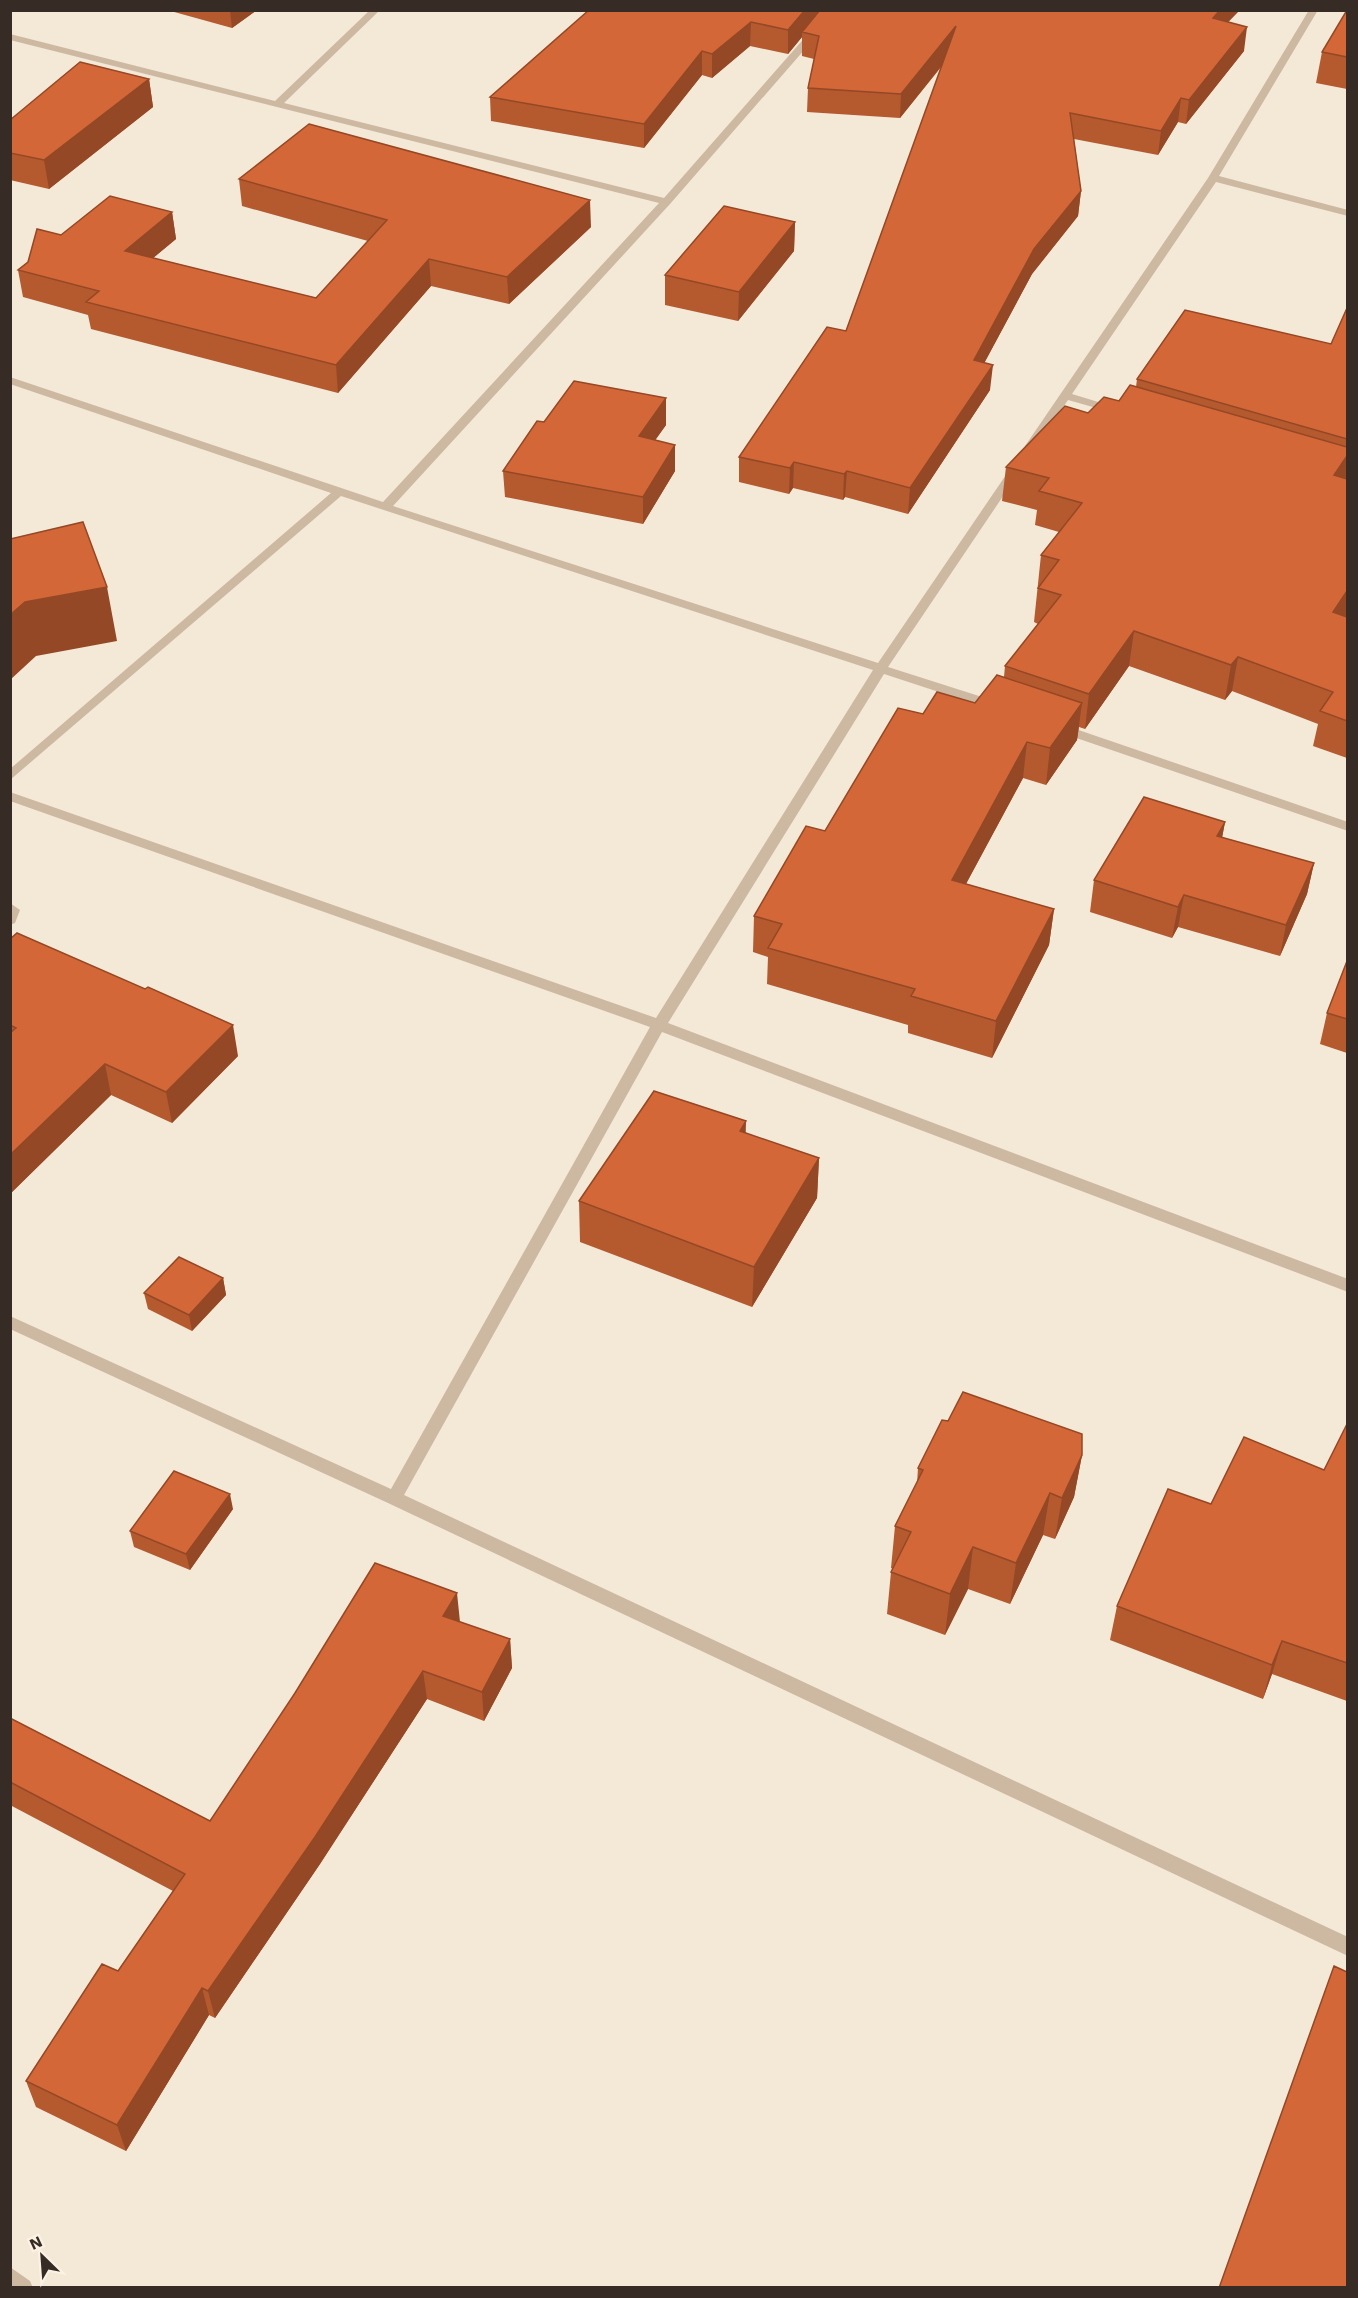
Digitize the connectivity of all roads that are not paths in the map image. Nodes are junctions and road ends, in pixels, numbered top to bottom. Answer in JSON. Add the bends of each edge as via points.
{"nodes":[{"id":1,"x":376,"y":10,"type":"edge"},
{"id":2,"x":835,"y":10,"type":"edge"},
{"id":3,"x":1314,"y":10,"type":"edge"},
{"id":4,"x":10,"y":37,"type":"edge"},
{"id":5,"x":277,"y":104,"type":"junction"},
{"id":6,"x":1213,"y":178,"type":"junction"},
{"id":7,"x":666,"y":202,"type":"junction"},
{"id":8,"x":1347,"y":213,"type":"edge"},
{"id":9,"x":10,"y":380,"type":"edge"},
{"id":10,"x":1065,"y":396,"type":"junction"},
{"id":11,"x":1121,"y":412,"type":"edge"},
{"id":12,"x":340,"y":491,"type":"junction"},
{"id":13,"x":385,"y":507,"type":"junction"},
{"id":14,"x":882,"y":666,"type":"junction"},
{"id":15,"x":1004,"y":708,"type":"edge"},
{"id":16,"x":1048,"y":724,"type":"edge"},
{"id":17,"x":10,"y":776,"type":"edge"},
{"id":18,"x":10,"y":796,"type":"edge"},
{"id":19,"x":1347,"y":827,"type":"edge"},
{"id":20,"x":10,"y":908,"type":"edge"},
{"id":21,"x":10,"y":920,"type":"edge"},
{"id":22,"x":659,"y":1025,"type":"junction"},
{"id":23,"x":1347,"y":1286,"type":"edge"},
{"id":24,"x":10,"y":1322,"type":"edge"},
{"id":25,"x":394,"y":1498,"type":"junction"},
{"id":26,"x":1347,"y":1947,"type":"edge"},
{"id":27,"x":10,"y":2277,"type":"edge"},
{"id":28,"x":23,"y":2288,"type":"edge"}],
"edges":[{"from":1,"to":5,"type":"street"},
{"from":2,"to":7,"type":"street"},
{"from":3,"to":6,"type":"street"},
{"from":4,"to":5,"type":"street"},
{"from":5,"to":7,"type":"street"},
{"from":6,"to":8,"type":"street"},
{"from":6,"to":10,"type":"street"},
{"from":7,"to":13,"type":"street"},
{"from":9,"to":12,"type":"street"},
{"from":10,"to":11,"type":"street"},
{"from":10,"to":14,"type":"street"},
{"from":12,"to":13,"type":"street"},
{"from":12,"to":17,"type":"street"},
{"from":13,"to":14,"type":"street"},
{"from":14,"to":15,"type":"street"},
{"from":14,"to":22,"type":"street"},
{"from":16,"to":19,"type":"street"},
{"from":18,"to":22,"type":"street"},
{"from":20,"to":21,"type":"street"},
{"from":22,"to":23,"type":"street"},
{"from":22,"to":25,"type":"street"},
{"from":24,"to":25,"type":"street"},
{"from":25,"to":26,"type":"street"},
{"from":27,"to":28,"type":"street"}]}
